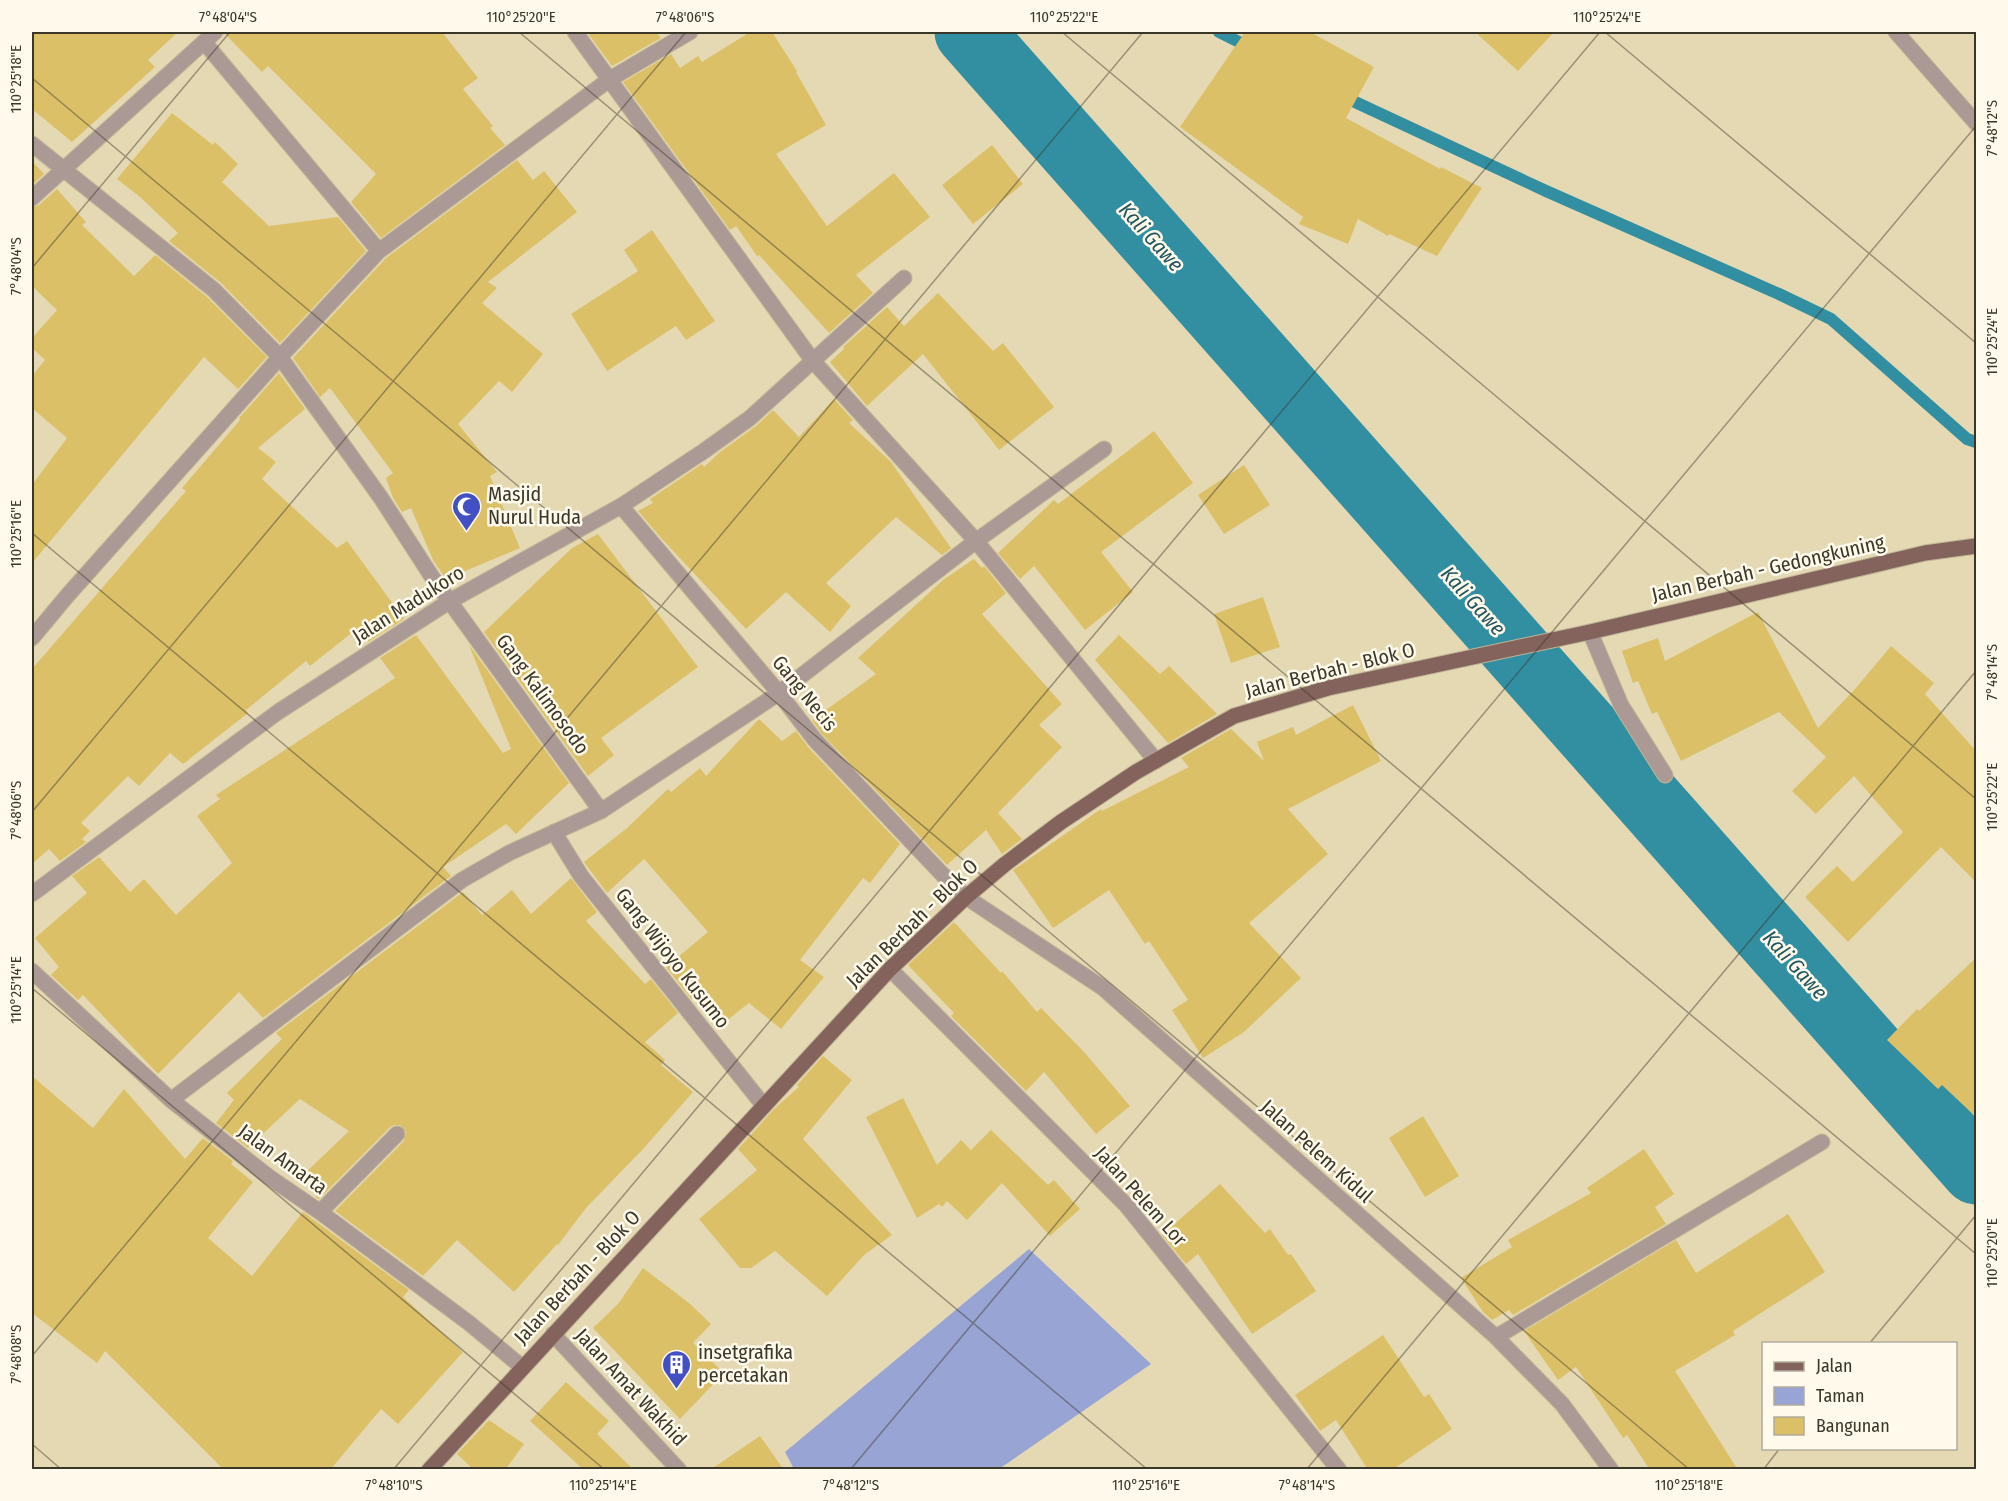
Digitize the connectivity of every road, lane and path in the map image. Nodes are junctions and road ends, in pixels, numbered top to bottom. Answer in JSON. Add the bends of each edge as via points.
{"nodes":[{"id":1,"x":575,"y":32,"type":"edge"},
{"id":2,"x":690,"y":32,"type":"edge"},
{"id":3,"x":1896,"y":32,"type":"edge"},
{"id":4,"x":210,"y":37,"type":"edge"},
{"id":5,"x":610,"y":79,"type":"junction"},
{"id":6,"x":1977,"y":123,"type":"edge"},
{"id":7,"x":32,"y":144,"type":"edge"},
{"id":8,"x":63,"y":170,"type":"junction"},
{"id":9,"x":32,"y":198,"type":"edge"},
{"id":10,"x":379,"y":251,"type":"junction"},
{"id":11,"x":904,"y":278,"type":"dead end"},
{"id":12,"x":280,"y":357,"type":"junction"},
{"id":13,"x":813,"y":361,"type":"junction"},
{"id":14,"x":1104,"y":449,"type":"dead end"},
{"id":15,"x":621,"y":506,"type":"junction"},
{"id":16,"x":976,"y":541,"type":"junction"},
{"id":17,"x":1977,"y":546,"type":"edge"},
{"id":18,"x":450,"y":601,"type":"junction"},
{"id":19,"x":1590,"y":632,"type":"junction"},
{"id":20,"x":1571,"y":636,"type":"joint"},
{"id":21,"x":32,"y":638,"type":"edge"},
{"id":22,"x":779,"y":693,"type":"junction"},
{"id":23,"x":1156,"y":762,"type":"junction"},
{"id":24,"x":1665,"y":775,"type":"dead end"},
{"id":25,"x":601,"y":811,"type":"junction"},
{"id":26,"x":554,"y":832,"type":"junction"},
{"id":27,"x":32,"y":894,"type":"edge"},
{"id":28,"x":966,"y":897,"type":"junction"},
{"id":29,"x":890,"y":969,"type":"junction"},
{"id":30,"x":32,"y":971,"type":"edge"},
{"id":31,"x":171,"y":1100,"type":"junction"},
{"id":32,"x":764,"y":1106,"type":"junction"},
{"id":33,"x":397,"y":1134,"type":"dead end"},
{"id":34,"x":1822,"y":1142,"type":"dead end"},
{"id":35,"x":320,"y":1212,"type":"junction"},
{"id":36,"x":553,"y":1334,"type":"junction"},
{"id":37,"x":1496,"y":1337,"type":"junction"},
{"id":38,"x":522,"y":1367,"type":"junction"},
{"id":39,"x":429,"y":1470,"type":"edge"},
{"id":40,"x":679,"y":1470,"type":"edge"},
{"id":41,"x":1339,"y":1470,"type":"edge"},
{"id":42,"x":1611,"y":1470,"type":"edge"}],
"edges":[{"from":1,"to":5,"type":"street"},
{"from":2,"to":5,"type":"street"},
{"from":3,"to":6,"type":"street"},
{"from":4,"to":8,"type":"street"},
{"from":4,"to":10,"type":"street"},
{"from":5,"to":10,"type":"street"},
{"from":5,"to":13,"type":"street"},
{"from":7,"to":8,"type":"street","name":"Gang Kalimosodo"},
{"from":8,"to":9,"type":"street"},
{"from":8,"to":12,"type":"street","name":"Gang Kalimosodo","via":[[214,290]]},
{"from":10,"to":12,"type":"street"},
{"from":11,"to":13,"type":"street","name":"Jalan Madukoro"},
{"from":12,"to":18,"type":"street","name":"Gang Kalimosodo"},
{"from":12,"to":21,"type":"street"},
{"from":13,"to":15,"type":"street","name":"Jalan Madukoro","via":[[750,418]]},
{"from":13,"to":16,"type":"street"},
{"from":14,"to":16,"type":"street"},
{"from":15,"to":18,"type":"street","name":"Jalan Madukoro"},
{"from":15,"to":22,"type":"street","name":"Gang Necis"},
{"from":16,"to":22,"type":"street"},
{"from":16,"to":23,"type":"street"},
{"from":17,"to":19,"type":"main road","name":"Jalan Berbah - Gedongkuning","via":[[1871,565]]},
{"from":18,"to":25,"type":"street","name":"Gang Kalimosodo"},
{"from":18,"to":27,"type":"street","name":"Jalan Madukoro","via":[[278,712]]},
{"from":19,"to":20,"type":"main road","name":"Jalan Berbah - Gedongkuning"},
{"from":19,"to":24,"type":"street","via":[[1621,705]]},
{"from":20,"to":23,"type":"main road","name":"Jalan Berbah - Blok O","via":[[1328,688],[1234,716]]},
{"from":22,"to":25,"type":"street"},
{"from":22,"to":28,"type":"street","name":"Gang Necis","via":[[815,740]]},
{"from":23,"to":28,"type":"main road","name":"Jalan Berbah - Blok O","via":[[1061,822]]},
{"from":25,"to":26,"type":"street"},
{"from":26,"to":31,"type":"street","via":[[462,880]]},
{"from":26,"to":32,"type":"street","name":"Gang Wijoyo Kusumo","via":[[581,876]]},
{"from":28,"to":29,"type":"main road","name":"Jalan Berbah - Blok O"},
{"from":28,"to":37,"type":"street","name":"Jalan Pelem Kidul","via":[[1103,988]]},
{"from":29,"to":32,"type":"main road","name":"Jalan Berbah - Blok O"},
{"from":29,"to":41,"type":"street","name":"Jalan Pelem Lor","via":[[1126,1204]]},
{"from":30,"to":31,"type":"street","name":"Jalan Amarta"},
{"from":31,"to":35,"type":"street","name":"Jalan Amarta"},
{"from":32,"to":36,"type":"main road","name":"Jalan Berbah - Blok O"},
{"from":33,"to":35,"type":"street"},
{"from":34,"to":37,"type":"street"},
{"from":35,"to":38,"type":"street","name":"Jalan Amarta"},
{"from":36,"to":38,"type":"main road","name":"Jalan Berbah - Blok O"},
{"from":36,"to":40,"type":"street","name":"Jalan Amat Wakhid"},
{"from":37,"to":42,"type":"street","name":"Jalan Pelem Kidul","via":[[1562,1404]]},
{"from":38,"to":39,"type":"main road","name":"Jalan Berbah - Blok O"}]}
